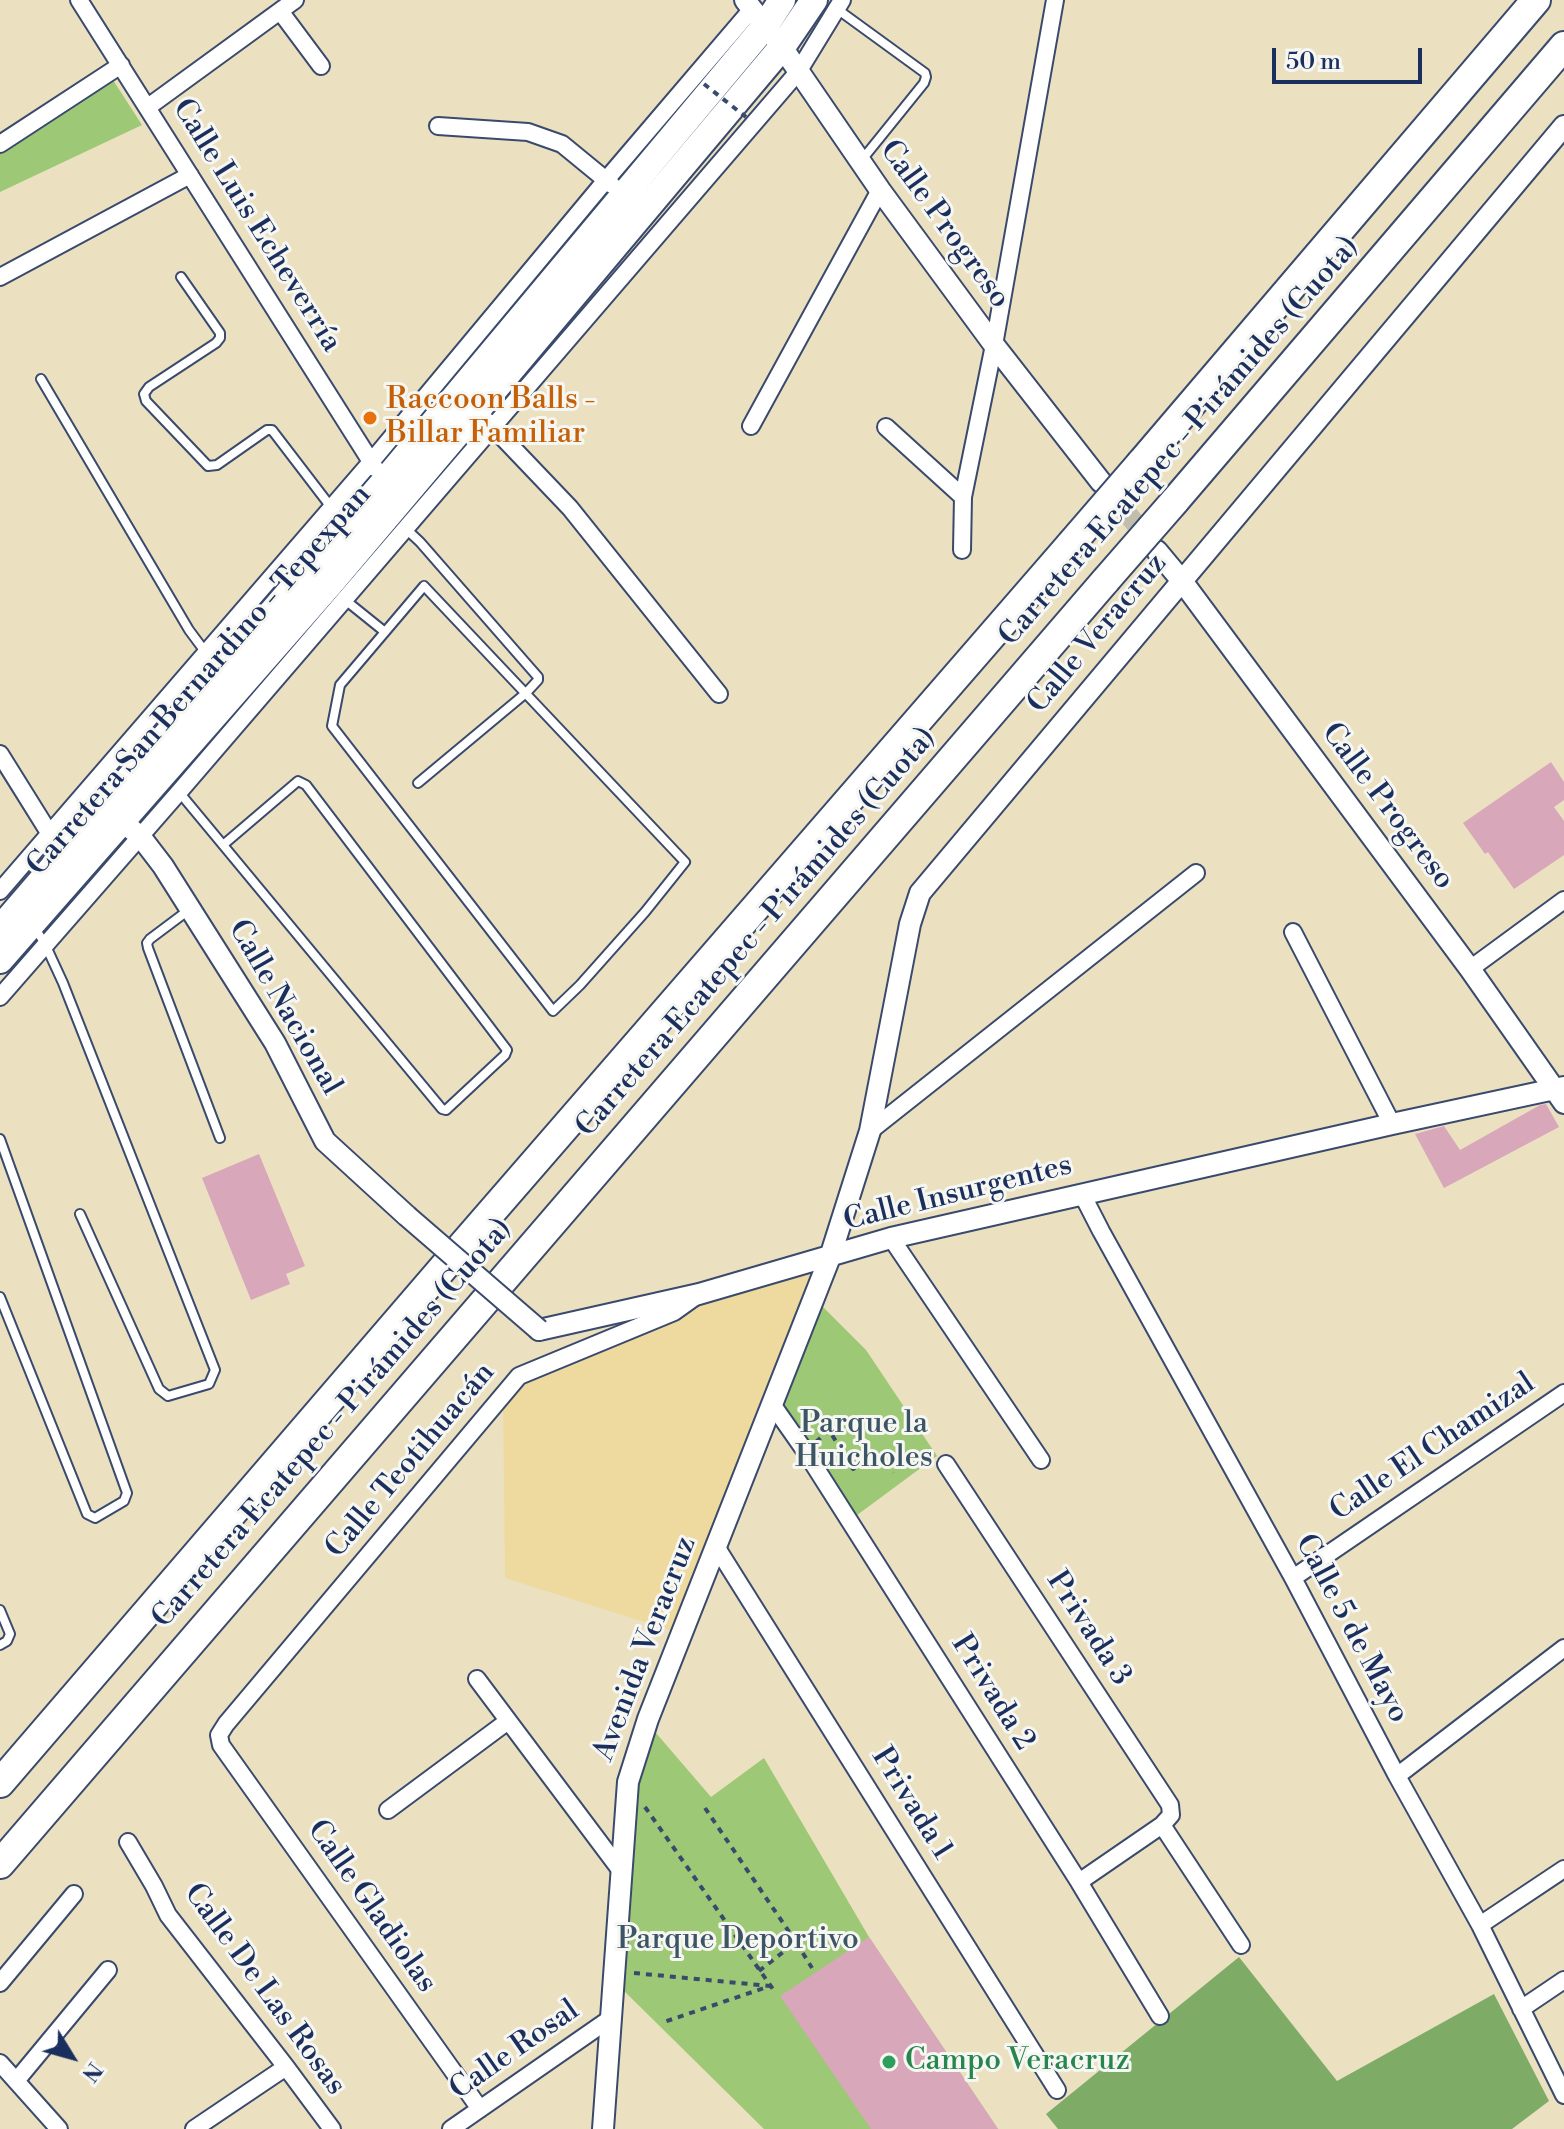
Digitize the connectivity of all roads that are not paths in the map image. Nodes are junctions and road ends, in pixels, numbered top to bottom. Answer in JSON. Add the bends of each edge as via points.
{"nodes":[{"id":1,"x":79,"y":0,"type":"edge"},
{"id":2,"x":295,"y":0,"type":"edge"},
{"id":3,"x":782,"y":0,"type":"edge"},
{"id":4,"x":1055,"y":0,"type":"edge"},
{"id":5,"x":1536,"y":0,"type":"edge"},
{"id":6,"x":831,"y":3,"type":"edge"},
{"id":7,"x":280,"y":11,"type":"junction"},
{"id":8,"x":754,"y":12,"type":"edge"},
{"id":9,"x":1564,"y":46,"type":"edge"},
{"id":10,"x":782,"y":47,"type":"junction"},
{"id":11,"x":121,"y":65,"type":"junction"},
{"id":12,"x":321,"y":66,"type":"dead end"},
{"id":13,"x":798,"y":72,"type":"junction"},
{"id":14,"x":148,"y":107,"type":"junction"},
{"id":15,"x":438,"y":126,"type":"dead end"},
{"id":16,"x":1564,"y":126,"type":"edge"},
{"id":17,"x":0,"y":144,"type":"edge"},
{"id":18,"x":860,"y":161,"type":"junction"},
{"id":19,"x":190,"y":175,"type":"junction"},
{"id":20,"x":615,"y":187,"type":"junction"},
{"id":21,"x":880,"y":190,"type":"junction"},
{"id":22,"x":0,"y":277,"type":"edge"},
{"id":23,"x":181,"y":277,"type":"dead end"},
{"id":24,"x":994,"y":345,"type":"junction"},
{"id":25,"x":41,"y":379,"type":"dead end"},
{"id":26,"x":485,"y":419,"type":"junction"},
{"id":27,"x":751,"y":426,"type":"dead end"},
{"id":28,"x":886,"y":427,"type":"dead end"},
{"id":29,"x":378,"y":472,"type":"junction"},
{"id":30,"x":1101,"y":482,"type":"tunnel mouth"},
{"id":31,"x":963,"y":497,"type":"junction"},
{"id":32,"x":339,"y":517,"type":"junction"},
{"id":33,"x":397,"y":521,"type":"junction"},
{"id":34,"x":962,"y":550,"type":"dead end"},
{"id":35,"x":1157,"y":551,"type":"tunnel mouth"},
{"id":36,"x":1182,"y":581,"type":"junction"},
{"id":37,"x":337,"y":592,"type":"junction"},
{"id":38,"x":385,"y":632,"type":"junction"},
{"id":39,"x":213,"y":662,"type":"junction"},
{"id":40,"x":526,"y":693,"type":"junction"},
{"id":41,"x":719,"y":694,"type":"dead end"},
{"id":42,"x":0,"y":754,"type":"edge"},
{"id":43,"x":418,"y":783,"type":"dead end"},
{"id":44,"x":179,"y":792,"type":"junction"},
{"id":45,"x":130,"y":829,"type":"junction"},
{"id":46,"x":49,"y":833,"type":"junction"},
{"id":47,"x":223,"y":845,"type":"junction"},
{"id":48,"x":69,"y":866,"type":"junction"},
{"id":49,"x":1196,"y":873,"type":"dead end"},
{"id":50,"x":0,"y":891,"type":"edge"},
{"id":51,"x":1564,"y":900,"type":"edge"},
{"id":52,"x":190,"y":909,"type":"junction"},
{"id":53,"x":0,"y":929,"type":"edge"},
{"id":54,"x":1293,"y":932,"type":"dead end"},
{"id":55,"x":39,"y":934,"type":"junction"},
{"id":56,"x":0,"y":960,"type":"edge"},
{"id":57,"x":1470,"y":969,"type":"junction"},
{"id":58,"x":0,"y":997,"type":"edge"},
{"id":59,"x":1561,"y":1093,"type":"edge"},
{"id":60,"x":1392,"y":1124,"type":"junction"},
{"id":61,"x":870,"y":1131,"type":"junction"},
{"id":62,"x":220,"y":1138,"type":"dead end"},
{"id":63,"x":0,"y":1139,"type":"edge"},
{"id":64,"x":1082,"y":1194,"type":"junction"},
{"id":65,"x":80,"y":1214,"type":"dead end"},
{"id":66,"x":407,"y":1216,"type":"joint"},
{"id":67,"x":891,"y":1238,"type":"junction"},
{"id":68,"x":830,"y":1257,"type":"junction"},
{"id":69,"x":699,"y":1294,"type":"junction"},
{"id":70,"x":0,"y":1297,"type":"edge"},
{"id":71,"x":1564,"y":1393,"type":"edge"},
{"id":72,"x":772,"y":1404,"type":"junction"},
{"id":73,"x":1041,"y":1460,"type":"dead end"},
{"id":74,"x":946,"y":1464,"type":"dead end"},
{"id":75,"x":717,"y":1548,"type":"junction"},
{"id":76,"x":1293,"y":1578,"type":"junction"},
{"id":77,"x":0,"y":1610,"type":"edge"},
{"id":78,"x":0,"y":1645,"type":"edge"},
{"id":79,"x":1564,"y":1648,"type":"edge"},
{"id":80,"x":477,"y":1679,"type":"dead end"},
{"id":81,"x":508,"y":1721,"type":"junction"},
{"id":82,"x":219,"y":1735,"type":"joint"},
{"id":83,"x":1397,"y":1776,"type":"junction"},
{"id":84,"x":0,"y":1783,"type":"edge"},
{"id":85,"x":388,"y":1810,"type":"dead end"},
{"id":86,"x":1162,"y":1825,"type":"junction"},
{"id":87,"x":128,"y":1842,"type":"dead end"},
{"id":88,"x":0,"y":1864,"type":"edge"},
{"id":89,"x":1564,"y":1869,"type":"edge"},
{"id":90,"x":621,"y":1871,"type":"junction"},
{"id":91,"x":1079,"y":1882,"type":"junction"},
{"id":92,"x":74,"y":1894,"type":"dead end"},
{"id":93,"x":1480,"y":1925,"type":"junction"},
{"id":94,"x":1241,"y":1945,"type":"dead end"},
{"id":95,"x":108,"y":1970,"type":"dead end"},
{"id":96,"x":1564,"y":1980,"type":"edge"},
{"id":97,"x":0,"y":1983,"type":"edge"},
{"id":98,"x":1521,"y":2009,"type":"junction"},
{"id":99,"x":1160,"y":2016,"type":"dead end"},
{"id":100,"x":611,"y":2018,"type":"junction"},
{"id":101,"x":0,"y":2063,"type":"edge"},
{"id":102,"x":286,"y":2067,"type":"junction"},
{"id":103,"x":16,"y":2081,"type":"junction"},
{"id":104,"x":1057,"y":2090,"type":"dead end"},
{"id":105,"x":1564,"y":2095,"type":"edge"},
{"id":106,"x":480,"y":2109,"type":"junction"},
{"id":107,"x":59,"y":2129,"type":"edge"},
{"id":108,"x":194,"y":2129,"type":"edge"},
{"id":109,"x":332,"y":2129,"type":"edge"},
{"id":110,"x":451,"y":2129,"type":"edge"},
{"id":111,"x":603,"y":2129,"type":"edge"}],
"edges":[{"from":1,"to":11,"type":"street","name":"Calle Luis Echeverría"},
{"from":2,"to":7,"type":"street"},
{"from":3,"to":8,"type":"highway","name":"Carretera San Bernardino - Tepexpan"},
{"from":4,"to":24,"type":"street"},
{"from":5,"to":84,"type":"highway","name":"Carretera Ecatepec - Pirámides (Cuota)","bridge":true},
{"from":6,"to":10,"type":"highway","name":"Carretera San Bernardino - Tepexpan"},
{"from":6,"to":13,"type":"street"},
{"from":6,"to":18,"type":"lane","via":[[926,77]]},
{"from":7,"to":12,"type":"street"},
{"from":7,"to":14,"type":"street"},
{"from":8,"to":10,"type":"street","name":"Calle Progreso"},
{"from":8,"to":20,"type":"highway","name":"Carretera San Bernardino - Tepexpan"},
{"from":9,"to":88,"type":"highway","name":"Carretera Ecatepec - Pirámides (Cuota)","bridge":true},
{"from":10,"to":13,"type":"street","name":"Calle Progreso"},
{"from":10,"to":26,"type":"highway","name":"Carretera San Bernardino - Tepexpan"},
{"from":11,"to":14,"type":"street","name":"Calle Luis Echeverría"},
{"from":11,"to":17,"type":"street"},
{"from":13,"to":18,"type":"street","name":"Calle Progreso"},
{"from":13,"to":26,"type":"street"},
{"from":14,"to":19,"type":"street","name":"Calle Luis Echeverría"},
{"from":15,"to":20,"type":"street","via":[[528,132],[562,144]]},
{"from":16,"to":36,"type":"street","name":"Calle Veracruz"},
{"from":18,"to":21,"type":"street","name":"Calle Progreso"},
{"from":19,"to":22,"type":"street"},
{"from":19,"to":29,"type":"street","name":"Calle Luis Echeverría"},
{"from":20,"to":29,"type":"highway","name":"Carretera San Bernardino - Tepexpan"},
{"from":21,"to":24,"type":"street","name":"Calle Progreso"},
{"from":21,"to":27,"type":"street"},
{"from":23,"to":32,"type":"lane","via":[[220,338],[149,387],[146,401],[208,466],[272,430]]},
{"from":24,"to":30,"type":"street","name":"Calle Progreso"},
{"from":24,"to":31,"type":"street"},
{"from":25,"to":39,"type":"lane"},
{"from":26,"to":33,"type":"highway","name":"Carretera San Bernardino - Tepexpan"},
{"from":26,"to":41,"type":"street","via":[[570,508]]},
{"from":28,"to":31,"type":"street"},
{"from":29,"to":32,"type":"highway","name":"Carretera San Bernardino - Tepexpan"},
{"from":31,"to":34,"type":"street"},
{"from":32,"to":39,"type":"highway","name":"Carretera San Bernardino - Tepexpan"},
{"from":33,"to":37,"type":"highway","name":"Carretera San Bernardino - Tepexpan"},
{"from":33,"to":40,"type":"lane","via":[[538,677]]},
{"from":35,"to":36,"type":"street","name":"Calle Progreso"},
{"from":36,"to":57,"type":"street","name":"Calle Progreso"},
{"from":36,"to":61,"type":"street","name":"Calle Veracruz","via":[[920,893]]},
{"from":37,"to":38,"type":"lane"},
{"from":37,"to":44,"type":"street"},
{"from":37,"to":45,"type":"highway","name":"Carretera San Bernardino - Tepexpan"},
{"from":38,"to":40,"type":"lane","via":[[424,586]]},
{"from":38,"to":40,"type":"lane","via":[[340,685],[332,726],[553,1011],[685,862]]},
{"from":39,"to":46,"type":"street"},
{"from":39,"to":48,"type":"highway","name":"Carretera San Bernardino - Tepexpan"},
{"from":40,"to":43,"type":"lane"},
{"from":42,"to":46,"type":"street"},
{"from":44,"to":45,"type":"street"},
{"from":44,"to":47,"type":"lane"},
{"from":45,"to":48,"type":"highway","name":"Carretera San Bernardino - Tepexpan"},
{"from":45,"to":52,"type":"street","name":"Calle Nacional","via":[[163,866]]},
{"from":45,"to":55,"type":"street"},
{"from":46,"to":48,"type":"street"},
{"from":46,"to":50,"type":"street"},
{"from":47,"to":47,"type":"lane","via":[[298,781],[306,785],[507,1050],[505,1055],[442,1109]]},
{"from":48,"to":53,"type":"highway","name":"Carretera San Bernardino - Tepexpan"},
{"from":48,"to":55,"type":"highway","name":"Carretera San Bernardino - Tepexpan"},
{"from":49,"to":61,"type":"street"},
{"from":51,"to":57,"type":"street"},
{"from":52,"to":62,"type":"lane","via":[[147,943]]},
{"from":52,"to":66,"type":"street","name":"Calle Nacional","via":[[275,1043],[325,1141]]},
{"from":54,"to":60,"type":"street"},
{"from":55,"to":56,"type":"highway","name":"Carretera San Bernardino - Tepexpan"},
{"from":55,"to":58,"type":"street"},
{"from":55,"to":65,"type":"lane","via":[[215,1370],[209,1384],[168,1396],[159,1389]]},
{"from":57,"to":59,"type":"street","name":"Calle Progreso"},
{"from":59,"to":60,"type":"street","name":"Calle Insurgentes"},
{"from":60,"to":64,"type":"street","name":"Calle Insurgentes"},
{"from":61,"to":68,"type":"street","name":"Calle Veracruz"},
{"from":63,"to":70,"type":"lane","via":[[127,1493],[124,1501],[95,1518],[87,1514]]},
{"from":64,"to":67,"type":"street","name":"Calle Insurgentes"},
{"from":64,"to":76,"type":"street","name":"Calle 5 de Mayo"},
{"from":66,"to":69,"type":"street","name":"Calle Insurgentes","bridge":true,"via":[[539,1330]]},
{"from":67,"to":68,"type":"street","name":"Calle Insurgentes"},
{"from":67,"to":73,"type":"street"},
{"from":68,"to":69,"type":"street","name":"Calle Insurgentes"},
{"from":68,"to":72,"type":"street","name":"Avenida Veracruz"},
{"from":69,"to":82,"type":"street","name":"Calle Teotihuacán","via":[[674,1312],[519,1376]]},
{"from":71,"to":76,"type":"street","name":"Calle El Chamizal"},
{"from":72,"to":75,"type":"street","name":"Avenida Veracruz"},
{"from":72,"to":91,"type":"street","name":"Privada 2"},
{"from":74,"to":86,"type":"street","name":"Privada 3","via":[[1170,1805],[1171,1815]]},
{"from":75,"to":90,"type":"street","name":"Avenida Veracruz","via":[[628,1782]]},
{"from":75,"to":104,"type":"street","name":"Privada 1"},
{"from":76,"to":83,"type":"street","name":"Calle 5 de Mayo"},
{"from":77,"to":78,"type":"lane","via":[[10,1634]]},
{"from":79,"to":83,"type":"street"},
{"from":80,"to":81,"type":"street"},
{"from":81,"to":85,"type":"street"},
{"from":81,"to":90,"type":"street"},
{"from":82,"to":106,"type":"street","name":"Calle Gladiolas","via":[[221,1745]]},
{"from":83,"to":93,"type":"street","name":"Calle 5 de Mayo"},
{"from":86,"to":91,"type":"street"},
{"from":86,"to":94,"type":"street"},
{"from":87,"to":102,"type":"street","name":"Calle De Las Rosas","via":[[168,1915]]},
{"from":89,"to":93,"type":"street"},
{"from":90,"to":100,"type":"street","name":"Avenida Veracruz"},
{"from":91,"to":99,"type":"street","name":"Privada 2"},
{"from":92,"to":97,"type":"street"},
{"from":93,"to":98,"type":"street","name":"Calle 5 de Mayo"},
{"from":95,"to":103,"type":"street"},
{"from":96,"to":98,"type":"street"},
{"from":98,"to":105,"type":"street","name":"Calle 5 de Mayo"},
{"from":100,"to":106,"type":"street","name":"Calle Rosal"},
{"from":100,"to":111,"type":"street","name":"Avenida Veracruz"},
{"from":101,"to":103,"type":"street"},
{"from":102,"to":108,"type":"street"},
{"from":102,"to":109,"type":"street","name":"Calle De Las Rosas"},
{"from":103,"to":107,"type":"street"},
{"from":106,"to":110,"type":"street","name":"Calle Rosal"}]}
